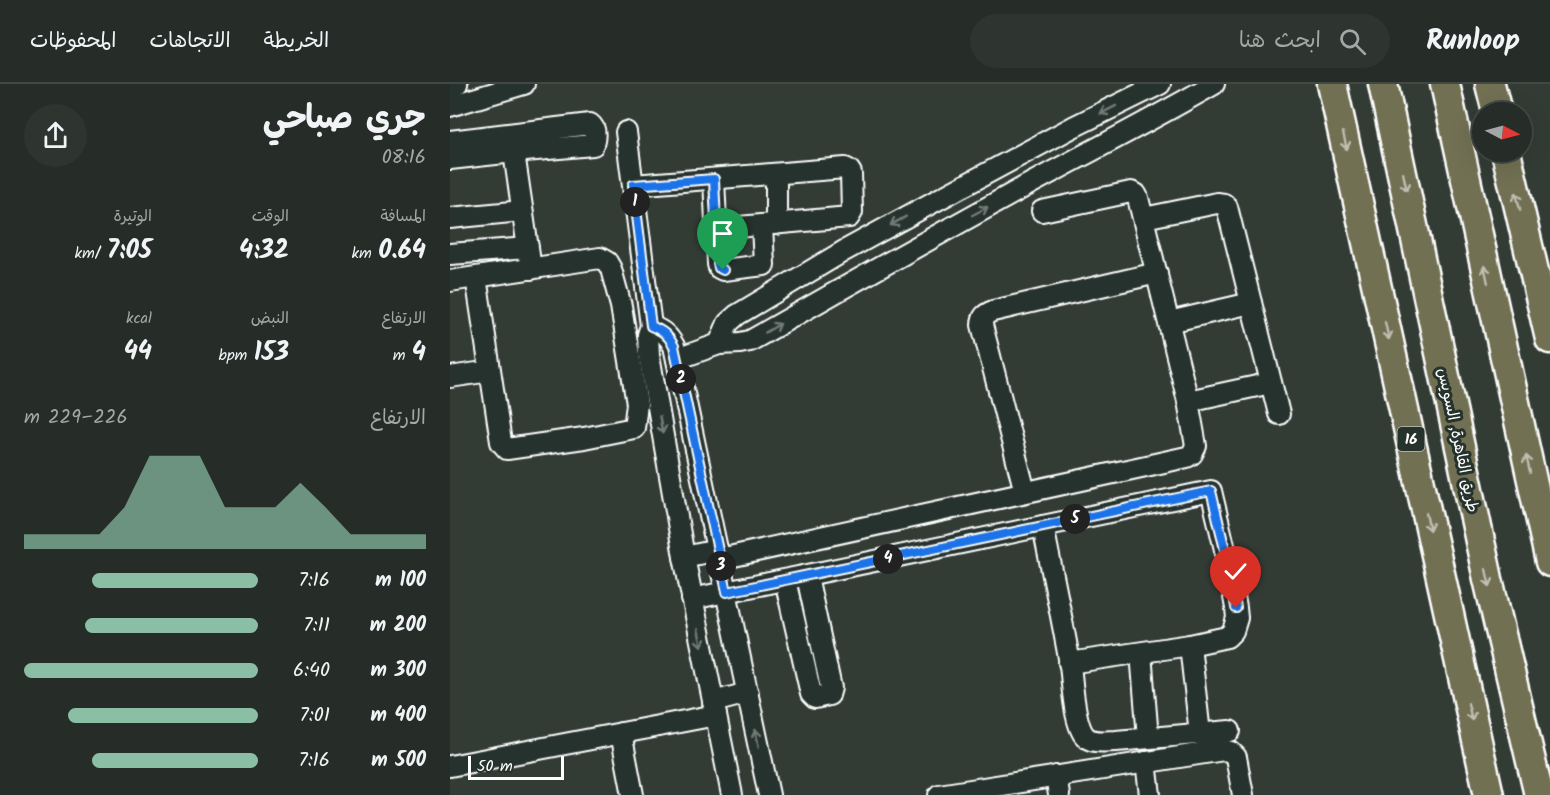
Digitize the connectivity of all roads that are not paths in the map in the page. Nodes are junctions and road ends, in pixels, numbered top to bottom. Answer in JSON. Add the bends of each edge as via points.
{"nodes":[{"id":1,"x":457,"y":84,"type":"edge"},
{"id":2,"x":524,"y":84,"type":"edge"},
{"id":3,"x":1214,"y":84,"type":"edge"},
{"id":4,"x":1332,"y":84,"type":"edge"},
{"id":5,"x":1383,"y":84,"type":"edge"},
{"id":6,"x":1445,"y":84,"type":"edge"},
{"id":7,"x":1490,"y":84,"type":"edge"},
{"id":8,"x":450,"y":86,"type":"edge"},
{"id":9,"x":1156,"y":86,"type":"edge"},
{"id":10,"x":1494,"y":102,"type":"edge"},
{"id":11,"x":450,"y":106,"type":"edge"},
{"id":12,"x":1165,"y":112,"type":"junction"},
{"id":13,"x":1073,"y":127,"type":"junction"},
{"id":14,"x":626,"y":132,"type":"dead end"},
{"id":15,"x":450,"y":141,"type":"edge"},
{"id":16,"x":512,"y":143,"type":"junction"},
{"id":17,"x":1088,"y":153,"type":"junction"},
{"id":18,"x":450,"y":159,"type":"edge"},
{"id":19,"x":1508,"y":162,"type":"edge"},
{"id":20,"x":776,"y":174,"type":"junction"},
{"id":21,"x":714,"y":179,"type":"junction"},
{"id":22,"x":633,"y":185,"type":"junction"},
{"id":23,"x":939,"y":199,"type":"junction"},
{"id":24,"x":522,"y":211,"type":"junction"},
{"id":25,"x":1042,"y":211,"type":"dead end"},
{"id":26,"x":450,"y":218,"type":"edge"},
{"id":27,"x":1144,"y":218,"type":"junction"},
{"id":28,"x":769,"y":224,"type":"junction"},
{"id":29,"x":953,"y":226,"type":"junction"},
{"id":30,"x":716,"y":229,"type":"junction"},
{"id":31,"x":528,"y":248,"type":"junction"},
{"id":32,"x":844,"y":251,"type":"junction"},
{"id":33,"x":450,"y":254,"type":"edge"},
{"id":34,"x":531,"y":269,"type":"junction"},
{"id":35,"x":1157,"y":273,"type":"junction"},
{"id":36,"x":476,"y":277,"type":"junction"},
{"id":37,"x":860,"y":277,"type":"junction"},
{"id":38,"x":450,"y":281,"type":"edge"},
{"id":39,"x":1251,"y":303,"type":"junction"},
{"id":40,"x":1169,"y":322,"type":"junction"},
{"id":41,"x":651,"y":326,"type":"junction"},
{"id":42,"x":1550,"y":339,"type":"edge"},
{"id":43,"x":719,"y":344,"type":"junction"},
{"id":44,"x":677,"y":359,"type":"junction"},
{"id":45,"x":490,"y":370,"type":"junction"},
{"id":46,"x":450,"y":377,"type":"edge"},
{"id":47,"x":1271,"y":383,"type":"junction"},
{"id":48,"x":683,"y":386,"type":"junction"},
{"id":49,"x":656,"y":392,"type":"junction"},
{"id":50,"x":1188,"y":401,"type":"junction"},
{"id":51,"x":1279,"y":414,"type":"dead end"},
{"id":52,"x":1026,"y":492,"type":"junction"},
{"id":53,"x":1043,"y":526,"type":"junction"},
{"id":54,"x":719,"y":554,"type":"junction"},
{"id":55,"x":684,"y":557,"type":"junction"},
{"id":56,"x":1550,"y":562,"type":"edge"},
{"id":57,"x":807,"y":576,"type":"junction"},
{"id":58,"x":784,"y":580,"type":"junction"},
{"id":59,"x":727,"y":592,"type":"junction"},
{"id":60,"x":692,"y":599,"type":"junction"},
{"id":61,"x":1190,"y":645,"type":"junction"},
{"id":62,"x":1141,"y":653,"type":"junction"},
{"id":63,"x":1070,"y":663,"type":"junction"},
{"id":64,"x":748,"y":693,"type":"junction"},
{"id":65,"x":715,"y":709,"type":"junction"},
{"id":66,"x":1230,"y":731,"type":"dead end"},
{"id":67,"x":621,"y":733,"type":"junction"},
{"id":68,"x":1200,"y":734,"type":"junction"},
{"id":69,"x":1148,"y":738,"type":"junction"},
{"id":70,"x":1146,"y":762,"type":"junction"},
{"id":71,"x":450,"y":766,"type":"edge"},
{"id":72,"x":1058,"y":786,"type":"edge"},
{"id":73,"x":766,"y":794,"type":"edge"},
{"id":74,"x":633,"y":795,"type":"edge"},
{"id":75,"x":732,"y":795,"type":"edge"},
{"id":76,"x":939,"y":795,"type":"edge"},
{"id":77,"x":1150,"y":795,"type":"edge"},
{"id":78,"x":1243,"y":795,"type":"edge"},
{"id":79,"x":1489,"y":795,"type":"edge"},
{"id":80,"x":1539,"y":795,"type":"edge"}],
"edges":[{"from":1,"to":8,"type":"lane"},
{"from":2,"to":11,"type":"lane"},
{"from":3,"to":12,"type":"lane"},
{"from":4,"to":79,"type":"highway","number":"16","one_way":true},
{"from":5,"to":80,"type":"highway","name":"طريق القاهرة, السويس","one_way":true,"via":[[1488,579]]},
{"from":56,"to":6,"type":"highway","one_way":true},
{"from":7,"to":10,"type":"highway"},
{"from":9,"to":12,"type":"lane"},
{"from":9,"to":13,"type":"lane","one_way":true},
{"from":12,"to":17,"type":"lane"},
{"from":13,"to":17,"type":"lane"},
{"from":13,"to":23,"type":"lane"},
{"from":14,"to":22,"type":"lane"},
{"from":15,"to":16,"type":"lane"},
{"from":16,"to":18,"type":"lane"},
{"from":16,"to":24,"type":"lane"},
{"from":29,"to":17,"type":"lane","one_way":true},
{"from":42,"to":19,"type":"highway","one_way":true},
{"from":20,"to":21,"type":"lane"},
{"from":20,"to":28,"type":"lane"},
{"from":20,"to":28,"type":"lane","via":[[847,169],[851,173],[852,212],[847,218]]},
{"from":21,"to":22,"type":"lane"},
{"from":21,"to":30,"type":"lane"},
{"from":22,"to":41,"type":"lane"},
{"from":23,"to":29,"type":"lane"},
{"from":23,"to":32,"type":"lane","one_way":true},
{"from":24,"to":26,"type":"lane"},
{"from":24,"to":31,"type":"lane"},
{"from":25,"to":27,"type":"lane","via":[[1131,192],[1138,198]]},
{"from":27,"to":35,"type":"lane"},
{"from":27,"to":39,"type":"lane","via":[[1224,204]]},
{"from":28,"to":30,"type":"lane"},
{"from":28,"to":30,"type":"lane","via":[[765,264],[723,270],[718,264]]},
{"from":29,"to":37,"type":"lane"},
{"from":31,"to":33,"type":"lane"},
{"from":31,"to":34,"type":"lane"},
{"from":32,"to":37,"type":"lane"},
{"from":32,"to":43,"type":"lane","via":[[737,315],[728,323]]},
{"from":34,"to":36,"type":"lane"},
{"from":34,"to":45,"type":"lane","via":[[600,258],[607,262],[621,306],[637,404],[634,428],[507,449],[501,442]]},
{"from":35,"to":40,"type":"lane"},
{"from":35,"to":52,"type":"lane","via":[[993,311],[982,319]]},
{"from":36,"to":38,"type":"lane"},
{"from":36,"to":45,"type":"lane"},
{"from":43,"to":37,"type":"lane","one_way":true,"via":[[750,341]]},
{"from":39,"to":40,"type":"lane"},
{"from":39,"to":47,"type":"lane"},
{"from":40,"to":50,"type":"lane"},
{"from":41,"to":44,"type":"lane","via":[[669,337]]},
{"from":41,"to":49,"type":"lane","via":[[648,345]]},
{"from":43,"to":44,"type":"lane"},
{"from":44,"to":48,"type":"lane"},
{"from":45,"to":46,"type":"lane"},
{"from":47,"to":50,"type":"lane"},
{"from":47,"to":51,"type":"lane"},
{"from":48,"to":49,"type":"lane"},
{"from":48,"to":54,"type":"lane"},
{"from":49,"to":55,"type":"lane","one_way":true},
{"from":50,"to":52,"type":"lane","via":[[1196,446],[1187,457]]},
{"from":52,"to":54,"type":"lane"},
{"from":53,"to":57,"type":"lane"},
{"from":53,"to":61,"type":"lane","via":[[1211,491],[1237,618],[1227,637]]},
{"from":53,"to":63,"type":"lane"},
{"from":54,"to":55,"type":"lane"},
{"from":54,"to":59,"type":"lane"},
{"from":55,"to":60,"type":"lane"},
{"from":57,"to":58,"type":"lane"},
{"from":57,"to":58,"type":"lane","via":[[831,688],[827,696],[811,696]]},
{"from":58,"to":59,"type":"lane"},
{"from":59,"to":60,"type":"lane"},
{"from":59,"to":64,"type":"lane"},
{"from":60,"to":65,"type":"lane","one_way":true},
{"from":61,"to":62,"type":"lane"},
{"from":61,"to":68,"type":"lane"},
{"from":62,"to":63,"type":"lane"},
{"from":62,"to":69,"type":"lane"},
{"from":63,"to":69,"type":"lane","via":[[1078,723],[1086,738],[1099,742]]},
{"from":64,"to":65,"type":"lane"},
{"from":73,"to":64,"type":"lane","one_way":true},
{"from":65,"to":67,"type":"lane"},
{"from":65,"to":75,"type":"lane"},
{"from":66,"to":68,"type":"lane"},
{"from":67,"to":71,"type":"lane"},
{"from":67,"to":74,"type":"lane"},
{"from":68,"to":69,"type":"lane"},
{"from":70,"to":72,"type":"lane"},
{"from":70,"to":77,"type":"lane"},
{"from":70,"to":78,"type":"lane","via":[[1228,751],[1236,757]]},
{"from":72,"to":76,"type":"lane"}]}
